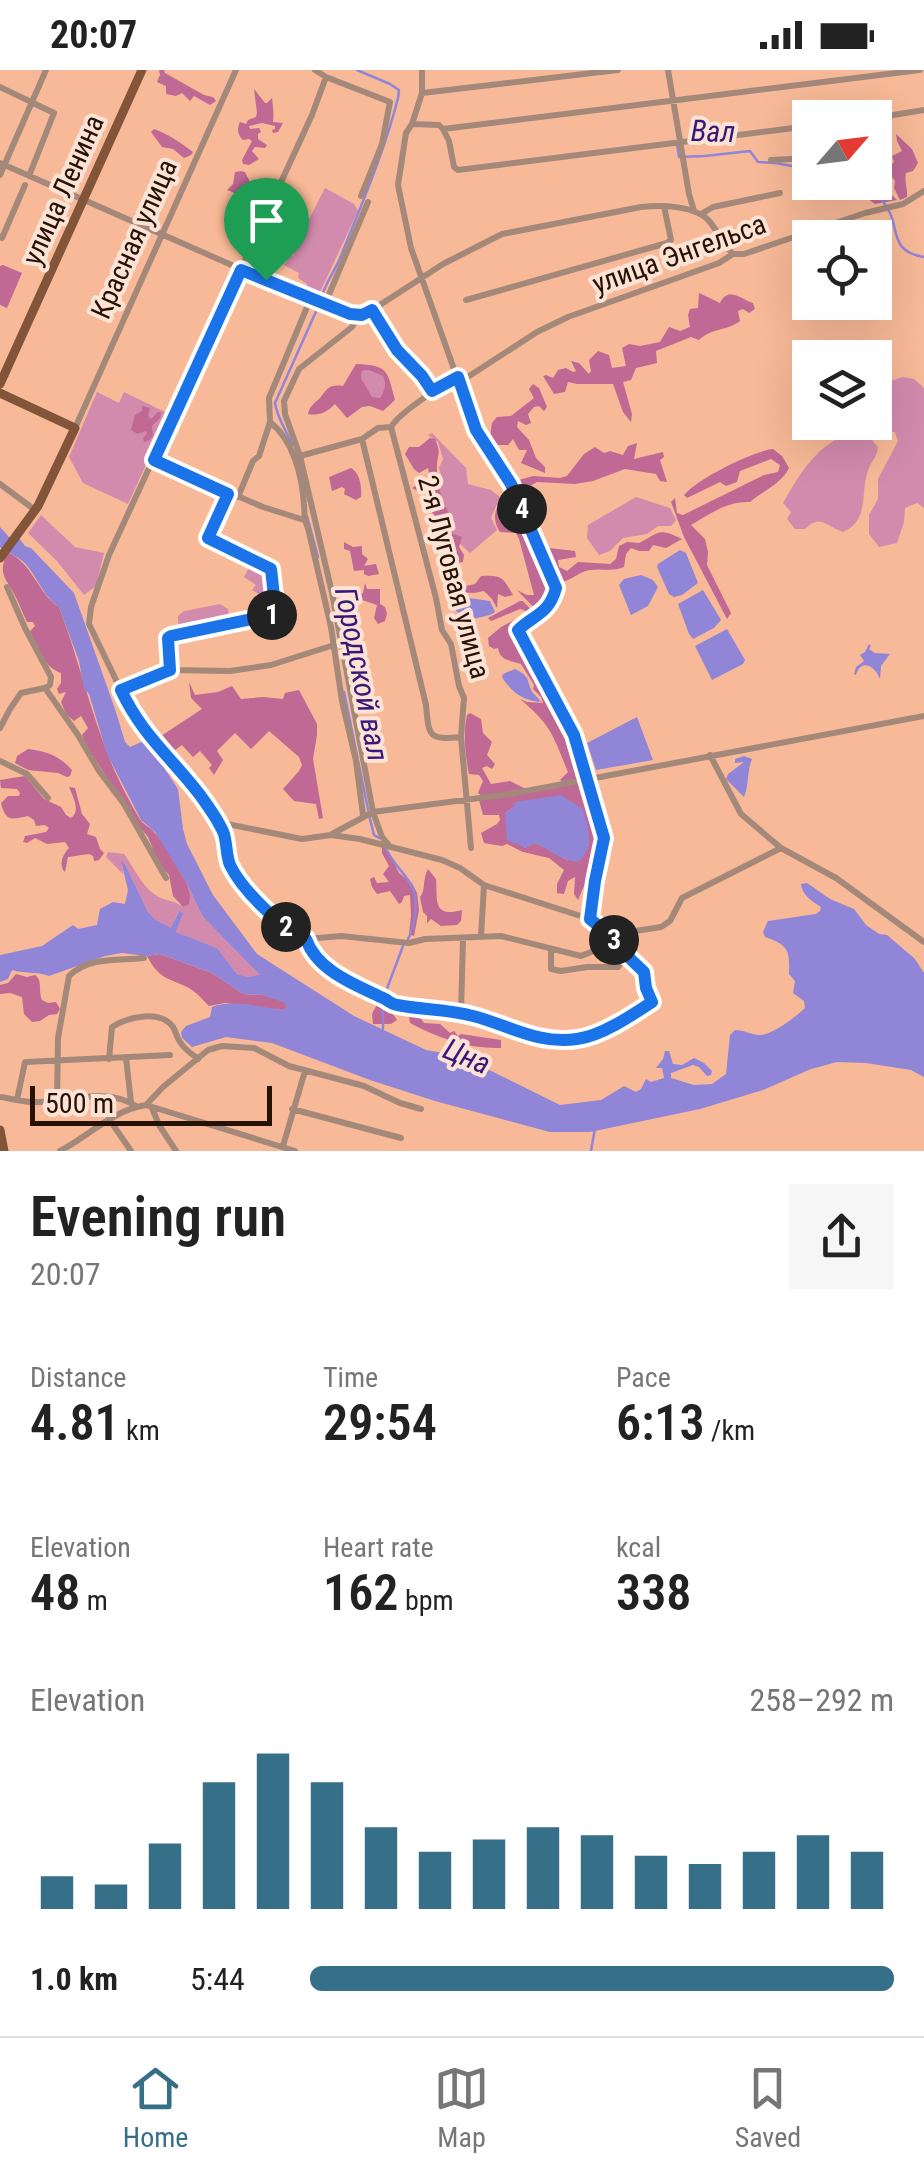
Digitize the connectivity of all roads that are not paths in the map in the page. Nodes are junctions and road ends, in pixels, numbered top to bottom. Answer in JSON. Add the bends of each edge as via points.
{"nodes":[{"id":1,"x":46,"y":70,"type":"edge"},
{"id":2,"x":142,"y":70,"type":"edge"},
{"id":3,"x":236,"y":70,"type":"edge"},
{"id":4,"x":315,"y":70,"type":"edge"},
{"id":5,"x":422,"y":70,"type":"edge"},
{"id":6,"x":618,"y":70,"type":"edge"},
{"id":7,"x":668,"y":70,"type":"edge"},
{"id":8,"x":920,"y":70,"type":"edge"},
{"id":9,"x":326,"y":77,"type":"junction"},
{"id":10,"x":0,"y":88,"type":"edge"},
{"id":11,"x":422,"y":93,"type":"junction"},
{"id":12,"x":673,"y":101,"type":"junction"},
{"id":13,"x":32,"y":102,"type":"junction"},
{"id":14,"x":924,"y":110,"type":"edge"},
{"id":15,"x":892,"y":115,"type":"edge"},
{"id":16,"x":412,"y":124,"type":"junction"},
{"id":17,"x":443,"y":128,"type":"junction"},
{"id":18,"x":792,"y":128,"type":"edge"},
{"id":19,"x":680,"y":142,"type":"junction"},
{"id":20,"x":792,"y":159,"type":"edge"},
{"id":21,"x":771,"y":160,"type":"dead end"},
{"id":22,"x":2,"y":164,"type":"edge"},
{"id":23,"x":0,"y":175,"type":"edge"},
{"id":24,"x":29,"y":176,"type":"junction"},
{"id":25,"x":25,"y":185,"type":"dead end"},
{"id":26,"x":924,"y":191,"type":"edge"},
{"id":27,"x":780,"y":193,"type":"dead end"},
{"id":28,"x":361,"y":196,"type":"dead end"},
{"id":29,"x":82,"y":200,"type":"junction"},
{"id":30,"x":368,"y":202,"type":"dead end"},
{"id":31,"x":664,"y":206,"type":"junction"},
{"id":32,"x":698,"y":213,"type":"junction"},
{"id":33,"x":162,"y":234,"type":"junction"},
{"id":34,"x":0,"y":237,"type":"edge"},
{"id":35,"x":733,"y":254,"type":"junction"},
{"id":36,"x":241,"y":270,"type":"junction"},
{"id":37,"x":420,"y":278,"type":"junction"},
{"id":38,"x":311,"y":300,"type":"junction"},
{"id":39,"x":466,"y":300,"type":"dead end"},
{"id":40,"x":324,"y":304,"type":"junction"},
{"id":41,"x":372,"y":310,"type":"junction"},
{"id":42,"x":358,"y":316,"type":"junction"},
{"id":43,"x":459,"y":379,"type":"junction"},
{"id":44,"x":0,"y":384,"type":"edge"},
{"id":45,"x":432,"y":391,"type":"junction"},
{"id":46,"x":0,"y":393,"type":"edge"},
{"id":47,"x":270,"y":422,"type":"junction"},
{"id":48,"x":390,"y":427,"type":"junction"},
{"id":49,"x":75,"y":428,"type":"junction"},
{"id":50,"x":362,"y":439,"type":"junction"},
{"id":51,"x":300,"y":456,"type":"junction"},
{"id":52,"x":154,"y":460,"type":"junction"},
{"id":53,"x":0,"y":484,"type":"edge"},
{"id":54,"x":228,"y":494,"type":"junction"},
{"id":55,"x":238,"y":497,"type":"junction"},
{"id":56,"x":36,"y":511,"type":"junction"},
{"id":57,"x":304,"y":520,"type":"junction"},
{"id":58,"x":0,"y":558,"type":"edge"},
{"id":59,"x":6,"y":587,"type":"dead end"},
{"id":60,"x":334,"y":646,"type":"junction"},
{"id":61,"x":170,"y":670,"type":"junction"},
{"id":62,"x":45,"y":688,"type":"junction"},
{"id":63,"x":121,"y":690,"type":"junction"},
{"id":64,"x":924,"y":716,"type":"edge"},
{"id":65,"x":0,"y":728,"type":"edge"},
{"id":66,"x":461,"y":737,"type":"junction"},
{"id":67,"x":710,"y":755,"type":"junction"},
{"id":68,"x":0,"y":760,"type":"edge"},
{"id":69,"x":588,"y":778,"type":"junction"},
{"id":70,"x":48,"y":798,"type":"dead end"},
{"id":71,"x":467,"y":800,"type":"junction"},
{"id":72,"x":368,"y":813,"type":"junction"},
{"id":73,"x":217,"y":822,"type":"junction"},
{"id":74,"x":331,"y":835,"type":"junction"},
{"id":75,"x":389,"y":845,"type":"junction"},
{"id":76,"x":471,"y":848,"type":"dead end"},
{"id":77,"x":781,"y":848,"type":"junction"},
{"id":78,"x":166,"y":878,"type":"dead end"},
{"id":79,"x":484,"y":885,"type":"junction"},
{"id":80,"x":590,"y":919,"type":"junction"},
{"id":81,"x":610,"y":935,"type":"junction"},
{"id":82,"x":481,"y":936,"type":"junction"},
{"id":83,"x":463,"y":938,"type":"junction"},
{"id":84,"x":306,"y":939,"type":"junction"},
{"id":85,"x":924,"y":942,"type":"edge"},
{"id":86,"x":551,"y":949,"type":"junction"},
{"id":87,"x":620,"y":949,"type":"junction"},
{"id":88,"x":144,"y":958,"type":"dead end"},
{"id":89,"x":461,"y":1013,"type":"junction"},
{"id":90,"x":170,"y":1055,"type":"dead end"},
{"id":91,"x":109,"y":1058,"type":"junction"},
{"id":92,"x":126,"y":1058,"type":"junction"},
{"id":93,"x":198,"y":1059,"type":"junction"},
{"id":94,"x":58,"y":1060,"type":"junction"},
{"id":95,"x":305,"y":1071,"type":"junction"},
{"id":96,"x":0,"y":1097,"type":"edge"},
{"id":97,"x":17,"y":1100,"type":"junction"},
{"id":98,"x":57,"y":1101,"type":"junction"},
{"id":99,"x":134,"y":1105,"type":"junction"},
{"id":100,"x":149,"y":1106,"type":"junction"},
{"id":101,"x":292,"y":1108,"type":"junction"},
{"id":102,"x":422,"y":1109,"type":"dead end"},
{"id":103,"x":109,"y":1119,"type":"junction"},
{"id":104,"x":0,"y":1130,"type":"edge"},
{"id":105,"x":401,"y":1138,"type":"dead end"},
{"id":106,"x":277,"y":1147,"type":"edge"},
{"id":107,"x":4,"y":1151,"type":"edge"},
{"id":108,"x":60,"y":1151,"type":"edge"},
{"id":109,"x":131,"y":1151,"type":"edge"},
{"id":110,"x":176,"y":1151,"type":"edge"},
{"id":111,"x":294,"y":1151,"type":"edge"}],
"edges":[{"from":1,"to":13,"type":"street"},
{"from":2,"to":29,"type":"main road","name":"улица Ленина"},
{"from":3,"to":33,"type":"street","name":"Красная улица"},
{"from":4,"to":9,"type":"street"},
{"from":5,"to":11,"type":"street"},
{"from":6,"to":11,"type":"street"},
{"from":7,"to":12,"type":"street"},
{"from":8,"to":12,"type":"street"},
{"from":9,"to":28,"type":"street","via":[[390,102]]},
{"from":9,"to":36,"type":"street"},
{"from":10,"to":13,"type":"street"},
{"from":11,"to":16,"type":"street"},
{"from":12,"to":17,"type":"street"},
{"from":12,"to":19,"type":"street"},
{"from":13,"to":22,"type":"street"},
{"from":13,"to":24,"type":"street","via":[[52,110],[54,118]]},
{"from":14,"to":15,"type":"street"},
{"from":16,"to":17,"type":"street"},
{"from":16,"to":37,"type":"street","via":[[398,184]]},
{"from":17,"to":19,"type":"street","via":[[458,170]]},
{"from":18,"to":19,"type":"street"},
{"from":19,"to":32,"type":"street","via":[[688,194]]},
{"from":20,"to":21,"type":"street"},
{"from":22,"to":23,"type":"street"},
{"from":22,"to":24,"type":"street"},
{"from":24,"to":29,"type":"street"},
{"from":25,"to":34,"type":"street"},
{"from":26,"to":35,"type":"street","name":"улица Энгельса","via":[[903,204]]},
{"from":27,"to":32,"type":"street"},
{"from":29,"to":33,"type":"street"},
{"from":29,"to":44,"type":"main road","name":"улица Ленина"},
{"from":30,"to":40,"type":"street"},
{"from":31,"to":32,"type":"street"},
{"from":31,"to":37,"type":"street","via":[[502,234]]},
{"from":31,"to":39,"type":"street","via":[[671,240],[666,243]]},
{"from":32,"to":35,"type":"street"},
{"from":33,"to":36,"type":"street"},
{"from":33,"to":49,"type":"street","name":"Красная улица"},
{"from":35,"to":43,"type":"street","name":"улица Энгельса","via":[[568,317]]},
{"from":36,"to":38,"type":"street"},
{"from":36,"to":52,"type":"street"},
{"from":37,"to":41,"type":"street"},
{"from":37,"to":43,"type":"street"},
{"from":38,"to":40,"type":"street"},
{"from":38,"to":47,"type":"street","via":[[269,398]]},
{"from":40,"to":42,"type":"street"},
{"from":41,"to":42,"type":"street"},
{"from":41,"to":45,"type":"street"},
{"from":42,"to":51,"type":"street","via":[[298,369],[284,400]]},
{"from":43,"to":45,"type":"street","name":"улица Энгельса"},
{"from":43,"to":69,"type":"street","via":[[476,430],[511,484],[556,588],[545,610],[518,630],[574,735]]},
{"from":45,"to":48,"type":"street","name":"улица Энгельса"},
{"from":46,"to":49,"type":"main road"},
{"from":47,"to":55,"type":"street"},
{"from":47,"to":57,"type":"street","via":[[288,441]]},
{"from":48,"to":50,"type":"street","name":"улица Энгельса"},
{"from":48,"to":66,"type":"street","name":"2-я Луговая улица","via":[[464,698]]},
{"from":49,"to":56,"type":"main road"},
{"from":50,"to":51,"type":"street","name":"улица Энгельса"},
{"from":50,"to":66,"type":"street","via":[[428,730],[439,739]]},
{"from":51,"to":72,"type":"street","via":[[332,593]]},
{"from":52,"to":54,"type":"street"},
{"from":52,"to":63,"type":"street","via":[[89,614]]},
{"from":53,"to":56,"type":"street"},
{"from":54,"to":55,"type":"street"},
{"from":54,"to":61,"type":"street","via":[[208,538],[271,569],[276,614],[171,636]]},
{"from":55,"to":57,"type":"street"},
{"from":56,"to":58,"type":"main road"},
{"from":57,"to":60,"type":"street"},
{"from":59,"to":62,"type":"street","via":[[52,677]]},
{"from":60,"to":61,"type":"street","via":[[230,671]]},
{"from":60,"to":72,"type":"street"},
{"from":61,"to":63,"type":"street"},
{"from":62,"to":65,"type":"street","via":[[21,693]]},
{"from":62,"to":78,"type":"street"},
{"from":63,"to":73,"type":"street","via":[[147,735]]},
{"from":64,"to":67,"type":"street"},
{"from":66,"to":71,"type":"street","name":"2-я Луговая улица"},
{"from":67,"to":69,"type":"street"},
{"from":67,"to":77,"type":"street","via":[[741,814]]},
{"from":68,"to":70,"type":"street","via":[[28,774]]},
{"from":69,"to":71,"type":"street"},
{"from":69,"to":80,"type":"street","via":[[604,838]]},
{"from":71,"to":72,"type":"street"},
{"from":71,"to":76,"type":"street","name":"2-я Луговая улица"},
{"from":72,"to":74,"type":"street"},
{"from":72,"to":75,"type":"street"},
{"from":73,"to":74,"type":"street","via":[[302,839]]},
{"from":73,"to":84,"type":"street","via":[[238,879]]},
{"from":74,"to":75,"type":"street"},
{"from":75,"to":79,"type":"street","via":[[442,860]]},
{"from":77,"to":81,"type":"street","via":[[682,898],[661,927]]},
{"from":77,"to":85,"type":"street","via":[[836,878]]},
{"from":79,"to":80,"type":"street"},
{"from":79,"to":82,"type":"street"},
{"from":80,"to":81,"type":"street"},
{"from":81,"to":86,"type":"street","via":[[587,955]]},
{"from":81,"to":87,"type":"street"},
{"from":82,"to":83,"type":"street"},
{"from":82,"to":86,"type":"street"},
{"from":83,"to":84,"type":"street"},
{"from":83,"to":89,"type":"street"},
{"from":84,"to":89,"type":"street","via":[[322,963],[394,1005]]},
{"from":86,"to":87,"type":"street","via":[[553,971],[618,967]]},
{"from":87,"to":89,"type":"street","via":[[644,972],[652,1002],[597,1034],[557,1040]]},
{"from":88,"to":94,"type":"street","via":[[107,959],[71,973]]},
{"from":90,"to":92,"type":"street"},
{"from":91,"to":92,"type":"street"},
{"from":91,"to":93,"type":"street","via":[[112,1027],[146,1017],[172,1026]]},
{"from":91,"to":94,"type":"street"},
{"from":92,"to":99,"type":"street"},
{"from":93,"to":95,"type":"street","via":[[215,1047],[248,1048]]},
{"from":93,"to":100,"type":"street"},
{"from":94,"to":97,"type":"street","via":[[23,1063]]},
{"from":94,"to":98,"type":"street"},
{"from":95,"to":101,"type":"street"},
{"from":95,"to":102,"type":"street"},
{"from":96,"to":97,"type":"street"},
{"from":97,"to":98,"type":"street"},
{"from":98,"to":99,"type":"street","via":[[108,1096]]},
{"from":99,"to":100,"type":"street"},
{"from":99,"to":103,"type":"street"},
{"from":100,"to":106,"type":"street"},
{"from":100,"to":110,"type":"street"},
{"from":101,"to":105,"type":"street"},
{"from":101,"to":106,"type":"street"},
{"from":103,"to":108,"type":"street"},
{"from":103,"to":109,"type":"street"},
{"from":104,"to":107,"type":"main road"},
{"from":106,"to":111,"type":"street"}]}
